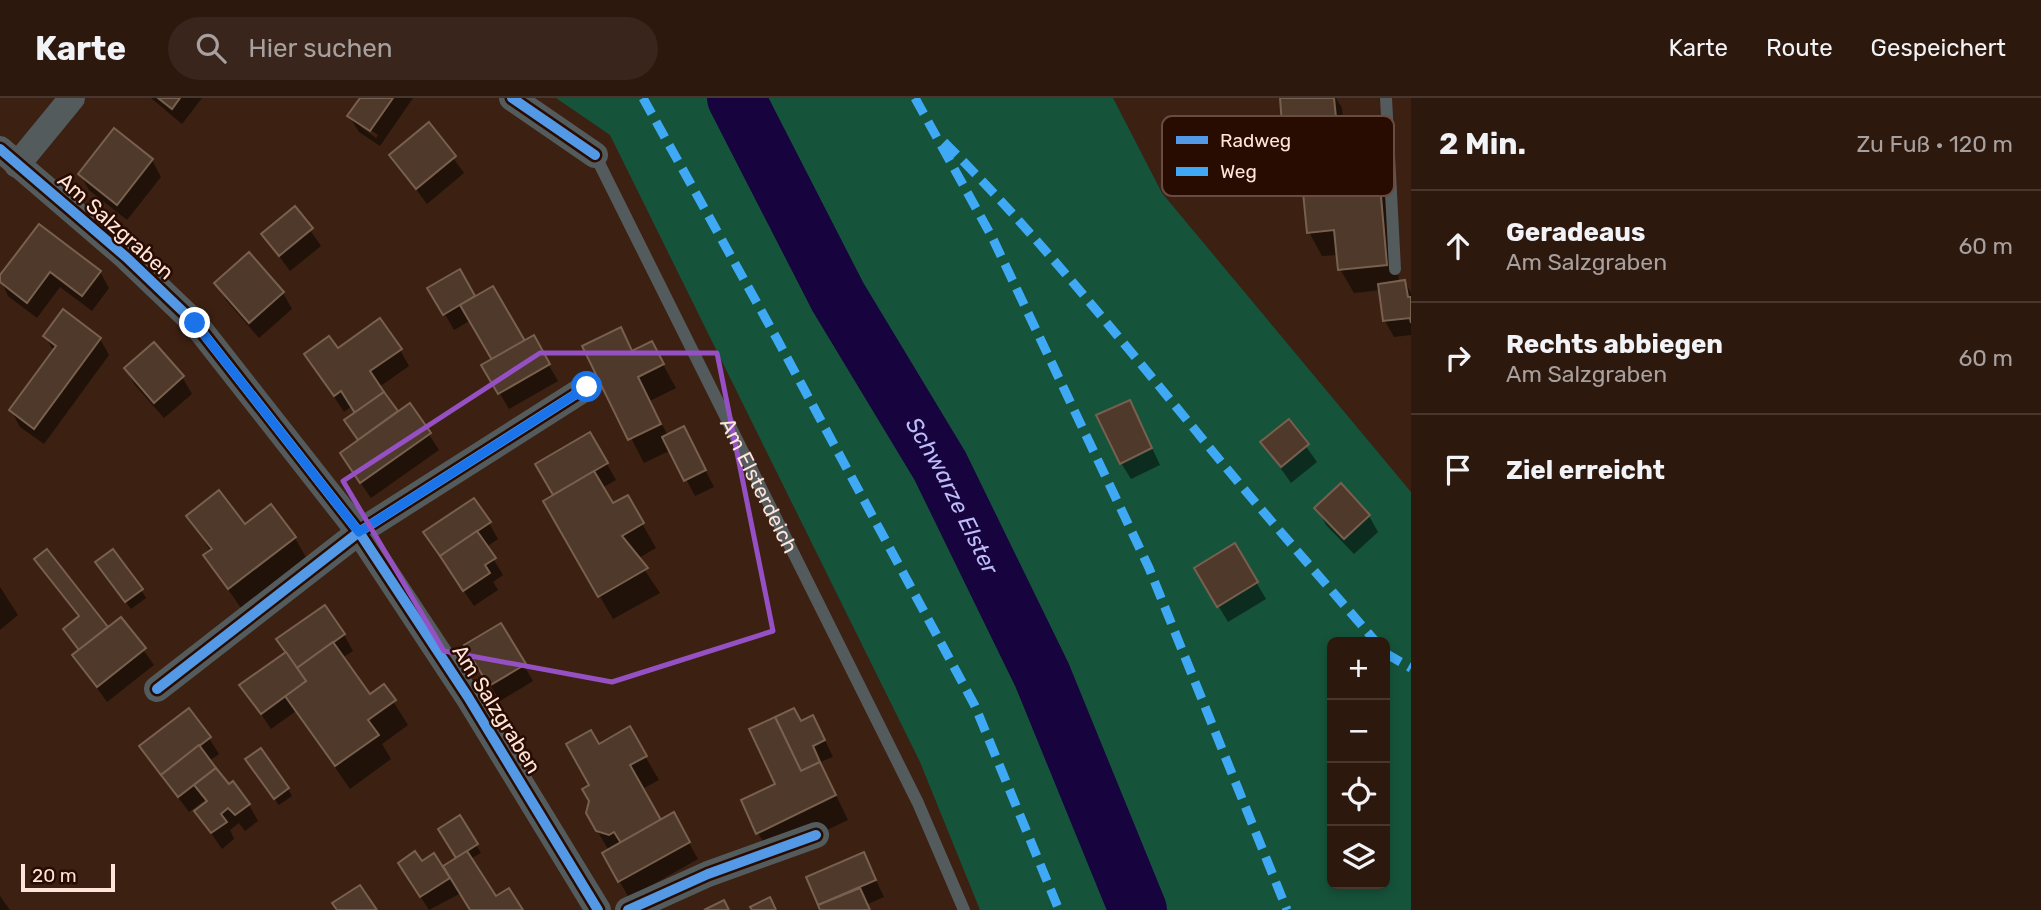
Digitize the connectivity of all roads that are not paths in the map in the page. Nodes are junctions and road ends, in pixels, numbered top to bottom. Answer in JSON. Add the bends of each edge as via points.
{"nodes":[{"id":1,"x":72,"y":98,"type":"edge"},
{"id":2,"x":512,"y":98,"type":"edge"},
{"id":3,"x":1386,"y":98,"type":"edge"},
{"id":4,"x":1387,"y":116,"type":"edge"},
{"id":5,"x":595,"y":155,"type":"joint"},
{"id":6,"x":8,"y":157,"type":"edge"},
{"id":7,"x":1391,"y":196,"type":"edge"},
{"id":8,"x":1395,"y":269,"type":"dead end"},
{"id":9,"x":587,"y":387,"type":"dead end"},
{"id":10,"x":359,"y":532,"type":"junction"},
{"id":11,"x":157,"y":690,"type":"dead end"},
{"id":12,"x":816,"y":835,"type":"dead end"},
{"id":13,"x":598,"y":910,"type":"edge"},
{"id":14,"x":628,"y":910,"type":"edge"},
{"id":15,"x":964,"y":910,"type":"edge"}],
"edges":[{"from":1,"to":6,"type":"street"},
{"from":2,"to":5,"type":"street","name":"Am Elsterdeich"},
{"from":3,"to":4,"type":"lane"},
{"from":5,"to":15,"type":"lane","name":"Am Elsterdeich","via":[[918,803]]},
{"from":6,"to":10,"type":"street","name":"Am Salzgraben","via":[[126,257],[195,323]]},
{"from":7,"to":8,"type":"lane"},
{"from":9,"to":10,"type":"street"},
{"from":10,"to":11,"type":"street"},
{"from":10,"to":13,"type":"street","name":"Am Salzgraben","via":[[468,697]]},
{"from":12,"to":14,"type":"street","via":[[708,874]]}]}
